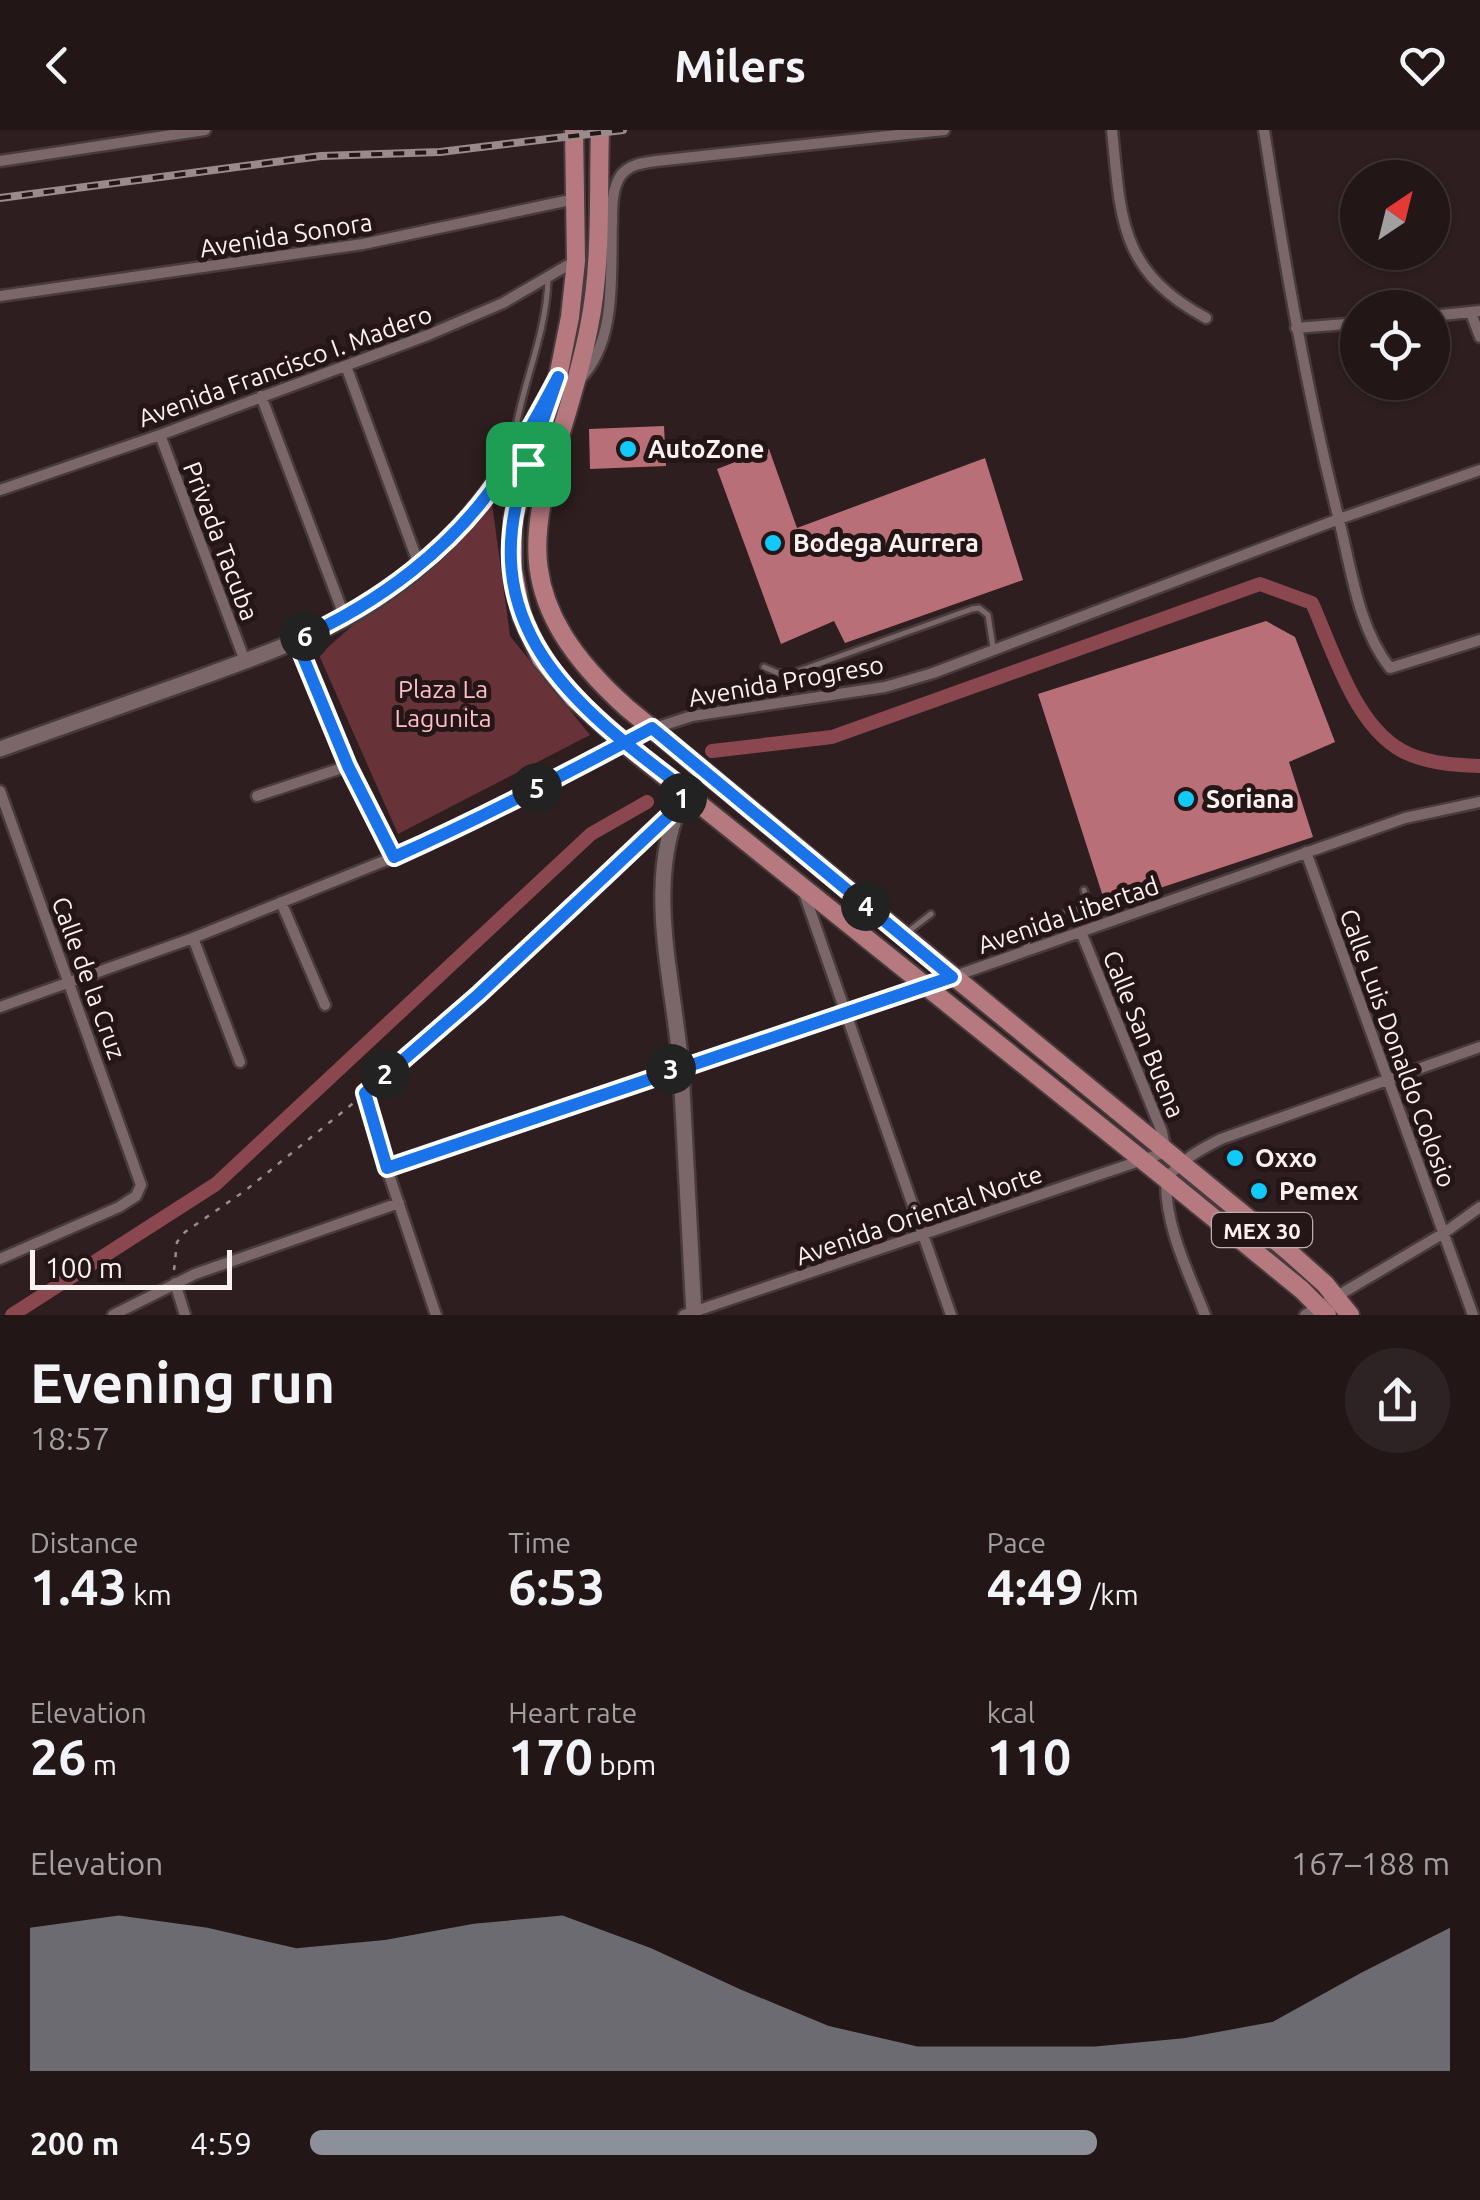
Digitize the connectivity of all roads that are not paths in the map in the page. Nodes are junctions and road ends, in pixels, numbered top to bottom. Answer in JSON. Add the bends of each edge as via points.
{"nodes":[{"id":1,"x":205,"y":130,"type":"edge"},
{"id":2,"x":574,"y":130,"type":"edge"},
{"id":3,"x":600,"y":130,"type":"edge"},
{"id":4,"x":944,"y":130,"type":"edge"},
{"id":5,"x":1112,"y":130,"type":"edge"},
{"id":6,"x":1264,"y":130,"type":"edge"},
{"id":7,"x":0,"y":158,"type":"edge"},
{"id":8,"x":576,"y":199,"type":"junction"},
{"id":9,"x":576,"y":261,"type":"junction"},
{"id":10,"x":548,"y":277,"type":"junction"},
{"id":11,"x":0,"y":296,"type":"edge"},
{"id":12,"x":1476,"y":312,"type":"edge"},
{"id":13,"x":1450,"y":314,"type":"edge"},
{"id":14,"x":1206,"y":318,"type":"dead end"},
{"id":15,"x":1340,"y":324,"type":"edge"},
{"id":16,"x":1296,"y":328,"type":"junction"},
{"id":17,"x":1480,"y":337,"type":"edge"},
{"id":18,"x":346,"y":366,"type":"junction"},
{"id":19,"x":566,"y":381,"type":"junction"},
{"id":20,"x":262,"y":396,"type":"junction"},
{"id":21,"x":160,"y":435,"type":"junction"},
{"id":22,"x":510,"y":462,"type":"junction"},
{"id":23,"x":1480,"y":470,"type":"edge"},
{"id":24,"x":0,"y":490,"type":"edge"},
{"id":25,"x":1339,"y":519,"type":"junction"},
{"id":26,"x":418,"y":565,"type":"junction"},
{"id":27,"x":345,"y":618,"type":"junction"},
{"id":28,"x":296,"y":640,"type":"junction"},
{"id":29,"x":1480,"y":640,"type":"edge"},
{"id":30,"x":994,"y":650,"type":"junction"},
{"id":31,"x":246,"y":661,"type":"junction"},
{"id":32,"x":764,"y":667,"type":"dead end"},
{"id":33,"x":656,"y":732,"type":"junction"},
{"id":34,"x":631,"y":748,"type":"junction"},
{"id":35,"x":0,"y":749,"type":"edge"},
{"id":36,"x":348,"y":766,"type":"junction"},
{"id":37,"x":682,"y":788,"type":"junction"},
{"id":38,"x":0,"y":791,"type":"edge"},
{"id":39,"x":257,"y":796,"type":"dead end"},
{"id":40,"x":1480,"y":802,"type":"edge"},
{"id":41,"x":676,"y":809,"type":"junction"},
{"id":42,"x":1306,"y":852,"type":"junction"},
{"id":43,"x":394,"y":857,"type":"junction"},
{"id":44,"x":800,"y":883,"type":"junction"},
{"id":45,"x":1084,"y":890,"type":"dead end"},
{"id":46,"x":281,"y":902,"type":"junction"},
{"id":47,"x":930,"y":914,"type":"dead end"},
{"id":48,"x":1080,"y":932,"type":"junction"},
{"id":49,"x":903,"y":936,"type":"junction"},
{"id":50,"x":193,"y":938,"type":"junction"},
{"id":51,"x":1024,"y":952,"type":"junction"},
{"id":52,"x":952,"y":977,"type":"junction"},
{"id":53,"x":68,"y":982,"type":"junction"},
{"id":54,"x":927,"y":985,"type":"junction"},
{"id":55,"x":325,"y":1005,"type":"dead end"},
{"id":56,"x":0,"y":1008,"type":"edge"},
{"id":57,"x":846,"y":1012,"type":"junction"},
{"id":58,"x":1480,"y":1047,"type":"edge"},
{"id":59,"x":240,"y":1062,"type":"dead end"},
{"id":60,"x":681,"y":1066,"type":"junction"},
{"id":61,"x":1387,"y":1078,"type":"junction"},
{"id":62,"x":1173,"y":1157,"type":"junction"},
{"id":63,"x":1143,"y":1161,"type":"junction"},
{"id":64,"x":387,"y":1168,"type":"junction"},
{"id":65,"x":1166,"y":1179,"type":"junction"},
{"id":66,"x":400,"y":1203,"type":"junction"},
{"id":67,"x":1480,"y":1208,"type":"edge"},
{"id":68,"x":1444,"y":1233,"type":"junction"},
{"id":69,"x":922,"y":1236,"type":"junction"},
{"id":70,"x":0,"y":1259,"type":"edge"},
{"id":71,"x":174,"y":1284,"type":"junction"},
{"id":72,"x":1321,"y":1307,"type":"edge"},
{"id":73,"x":692,"y":1314,"type":"edge"},
{"id":74,"x":113,"y":1315,"type":"edge"},
{"id":75,"x":184,"y":1315,"type":"edge"},
{"id":76,"x":436,"y":1315,"type":"edge"},
{"id":77,"x":951,"y":1315,"type":"edge"},
{"id":78,"x":1206,"y":1315,"type":"edge"},
{"id":79,"x":1350,"y":1315,"type":"edge"},
{"id":80,"x":1473,"y":1315,"type":"edge"}],
"edges":[{"from":1,"to":7,"type":"street"},
{"from":2,"to":8,"type":"main road","number":"MEX 30"},
{"from":3,"to":19,"type":"main road","number":"MEX 30","via":[[594,300]]},
{"from":4,"to":19,"type":"street","via":[[629,167],[614,195],[602,346],[596,360]]},
{"from":5,"to":14,"type":"street","via":[[1130,246],[1162,290]]},
{"from":6,"to":16,"type":"street"},
{"from":8,"to":9,"type":"main road","number":"MEX 30"},
{"from":8,"to":11,"type":"street","name":"Avenida Sonora","via":[[363,244]]},
{"from":9,"to":10,"type":"street","name":"Avenida Francisco I. Madero"},
{"from":9,"to":19,"type":"main road","number":"MEX 30"},
{"from":10,"to":18,"type":"street","name":"Avenida Francisco I. Madero","via":[[503,303]]},
{"from":10,"to":22,"type":"lane"},
{"from":12,"to":13,"type":"street"},
{"from":12,"to":17,"type":"street"},
{"from":15,"to":16,"type":"street"},
{"from":16,"to":25,"type":"street"},
{"from":18,"to":20,"type":"street","name":"Avenida Francisco I. Madero"},
{"from":18,"to":26,"type":"street"},
{"from":19,"to":22,"type":"main road"},
{"from":19,"to":33,"type":"main road","number":"MEX 30","via":[[542,496],[540,578],[572,652]]},
{"from":19,"to":34,"type":"main road","number":"MEX 30","via":[[513,518],[517,594],[530,639],[556,680]]},
{"from":20,"to":21,"type":"street","name":"Avenida Francisco I. Madero"},
{"from":20,"to":27,"type":"street"},
{"from":21,"to":24,"type":"street","name":"Avenida Francisco I. Madero"},
{"from":21,"to":31,"type":"street","name":"Privada Tacuba"},
{"from":22,"to":26,"type":"main road","via":[[469,516]]},
{"from":23,"to":25,"type":"street","name":"Avenida Progreso"},
{"from":25,"to":29,"type":"street","via":[[1359,600],[1390,668]]},
{"from":25,"to":30,"type":"street","name":"Avenida Progreso"},
{"from":26,"to":27,"type":"main road"},
{"from":27,"to":28,"type":"main road"},
{"from":28,"to":31,"type":"main road"},
{"from":28,"to":36,"type":"street"},
{"from":30,"to":32,"type":"lane","via":[[988,614],[978,608],[792,672]]},
{"from":30,"to":33,"type":"street","name":"Avenida Progreso","via":[[885,687],[720,710]]},
{"from":31,"to":35,"type":"main road"},
{"from":33,"to":34,"type":"street","name":"Avenida Progreso"},
{"from":33,"to":49,"type":"main road","number":"MEX 30"},
{"from":34,"to":37,"type":"main road","number":"MEX 30"},
{"from":34,"to":43,"type":"street","name":"Avenida Progreso"},
{"from":36,"to":39,"type":"street"},
{"from":36,"to":43,"type":"street"},
{"from":37,"to":41,"type":"main road"},
{"from":37,"to":44,"type":"main road","number":"MEX 30"},
{"from":38,"to":53,"type":"street","name":"Calle de la Cruz"},
{"from":40,"to":42,"type":"street","name":"Avenida Libertad","via":[[1404,818]]},
{"from":41,"to":60,"type":"main road","via":[[662,883]]},
{"from":41,"to":64,"type":"street","via":[[365,1093]]},
{"from":42,"to":48,"type":"street","name":"Avenida Libertad"},
{"from":42,"to":61,"type":"street","name":"Calle Luis Donaldo Colosio"},
{"from":43,"to":46,"type":"street","name":"Avenida Progreso"},
{"from":44,"to":54,"type":"main road","number":"MEX 30"},
{"from":44,"to":57,"type":"street"},
{"from":45,"to":51,"type":"lane","via":[[1089,906],[1034,923]]},
{"from":46,"to":50,"type":"street","name":"Avenida Progreso"},
{"from":46,"to":55,"type":"street"},
{"from":47,"to":49,"type":"lane"},
{"from":48,"to":51,"type":"street","name":"Avenida Libertad"},
{"from":48,"to":62,"type":"street","name":"Calle San Buena"},
{"from":49,"to":52,"type":"main road","number":"MEX 30"},
{"from":50,"to":53,"type":"street","name":"Avenida Progreso"},
{"from":50,"to":59,"type":"street"},
{"from":51,"to":52,"type":"street","name":"Avenida Libertad"},
{"from":52,"to":54,"type":"street","name":"Avenida Libertad"},
{"from":52,"to":62,"type":"main road","number":"MEX 30"},
{"from":53,"to":56,"type":"street","name":"Avenida Progreso"},
{"from":53,"to":70,"type":"street","name":"Calle de la Cruz","via":[[140,1190],[119,1207]]},
{"from":54,"to":57,"type":"street","name":"Avenida Libertad"},
{"from":54,"to":63,"type":"main road","number":"MEX 30"},
{"from":57,"to":60,"type":"street","name":"Avenida Libertad"},
{"from":57,"to":69,"type":"street"},
{"from":58,"to":61,"type":"street","name":"Avenida Oriental Norte"},
{"from":60,"to":64,"type":"street","name":"Avenida Libertad"},
{"from":60,"to":73,"type":"main road"},
{"from":61,"to":62,"type":"street","name":"Avenida Oriental Norte"},
{"from":61,"to":68,"type":"street","name":"Calle Luis Donaldo Colosio"},
{"from":62,"to":63,"type":"street","name":"Avenida Oriental Norte"},
{"from":62,"to":65,"type":"street"},
{"from":62,"to":72,"type":"main road","number":"MEX 30","via":[[1288,1252]]},
{"from":63,"to":65,"type":"main road","number":"MEX 30"},
{"from":63,"to":69,"type":"street","name":"Avenida Oriental Norte"},
{"from":64,"to":66,"type":"street"},
{"from":65,"to":72,"type":"main road","number":"MEX 30"},
{"from":65,"to":78,"type":"street","via":[[1171,1225]]},
{"from":66,"to":71,"type":"street"},
{"from":66,"to":76,"type":"street"},
{"from":67,"to":68,"type":"street"},
{"from":68,"to":72,"type":"street"},
{"from":68,"to":80,"type":"street","name":"Calle Luis Donaldo Colosio"},
{"from":69,"to":73,"type":"street","name":"Avenida Oriental Norte"},
{"from":69,"to":77,"type":"street"},
{"from":71,"to":74,"type":"street"},
{"from":71,"to":75,"type":"street"},
{"from":72,"to":79,"type":"main road","number":"MEX 30"}]}
